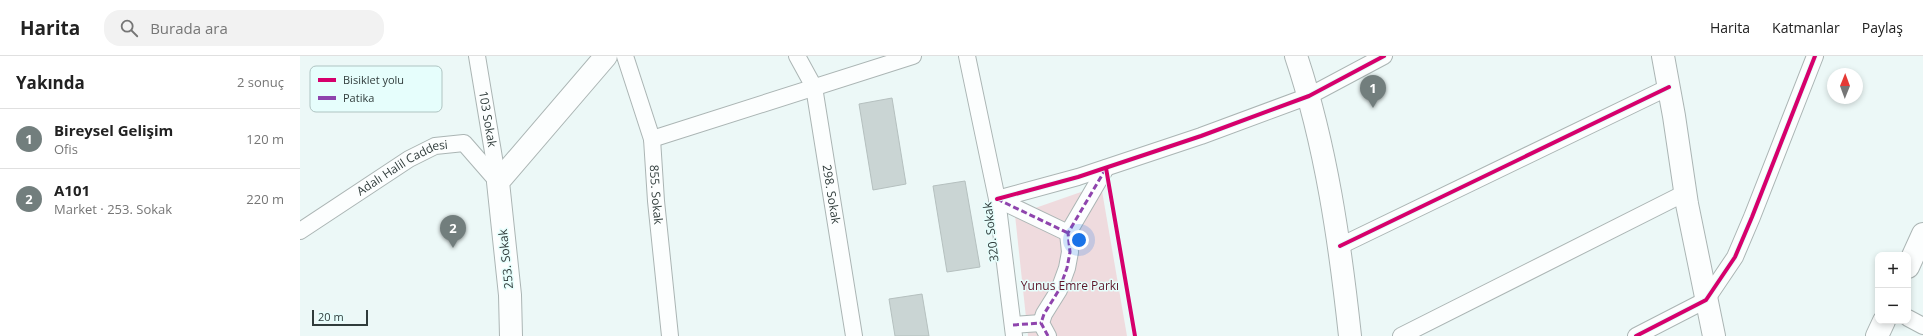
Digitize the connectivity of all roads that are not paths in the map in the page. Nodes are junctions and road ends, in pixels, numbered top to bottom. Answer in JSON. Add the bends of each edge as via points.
{"nodes":[{"id":1,"x":477,"y":56,"type":"edge"},
{"id":2,"x":606,"y":56,"type":"edge"},
{"id":3,"x":625,"y":56,"type":"edge"},
{"id":4,"x":797,"y":56,"type":"edge"},
{"id":5,"x":913,"y":56,"type":"edge"},
{"id":6,"x":967,"y":56,"type":"edge"},
{"id":7,"x":1296,"y":56,"type":"edge"},
{"id":8,"x":1384,"y":56,"type":"edge"},
{"id":9,"x":1663,"y":56,"type":"edge"},
{"id":10,"x":1815,"y":56,"type":"edge"},
{"id":11,"x":814,"y":87,"type":"junction"},
{"id":12,"x":1669,"y":87,"type":"junction"},
{"id":13,"x":1309,"y":96,"type":"junction"},
{"id":14,"x":652,"y":139,"type":"junction"},
{"id":15,"x":1106,"y":168,"type":"junction"},
{"id":16,"x":498,"y":182,"type":"junction"},
{"id":17,"x":1685,"y":193,"type":"junction"},
{"id":18,"x":997,"y":199,"type":"junction"},
{"id":19,"x":301,"y":228,"type":"edge"},
{"id":20,"x":1068,"y":234,"type":"junction"},
{"id":21,"x":1923,"y":234,"type":"edge"},
{"id":22,"x":1340,"y":246,"type":"junction"},
{"id":23,"x":1911,"y":260,"type":"edge"},
{"id":24,"x":1706,"y":300,"type":"junction"},
{"id":25,"x":1911,"y":320,"type":"edge"},
{"id":26,"x":1883,"y":324,"type":"edge"},
{"id":27,"x":1923,"y":326,"type":"edge"},
{"id":28,"x":1044,"y":329,"type":"edge"},
{"id":29,"x":1013,"y":330,"type":"edge"},
{"id":30,"x":511,"y":336,"type":"edge"},
{"id":31,"x":670,"y":336,"type":"edge"},
{"id":32,"x":854,"y":336,"type":"edge"},
{"id":33,"x":1350,"y":336,"type":"edge"},
{"id":34,"x":1401,"y":336,"type":"edge"},
{"id":35,"x":1636,"y":336,"type":"edge"},
{"id":36,"x":1714,"y":336,"type":"edge"},
{"id":37,"x":1877,"y":336,"type":"edge"}],
"edges":[{"from":1,"to":16,"type":"street","name":"103 Sokak"},
{"from":2,"to":16,"type":"street"},
{"from":3,"to":14,"type":"street","name":"855. Sokak"},
{"from":4,"to":11,"type":"street","name":"298. Sokak"},
{"from":5,"to":11,"type":"street"},
{"from":6,"to":18,"type":"street","name":"320. Sokak"},
{"from":7,"to":13,"type":"street"},
{"from":8,"to":13,"type":"street"},
{"from":9,"to":12,"type":"street"},
{"from":10,"to":24,"type":"street","via":[[1741,244]]},
{"from":11,"to":14,"type":"street"},
{"from":11,"to":32,"type":"street","name":"298. Sokak"},
{"from":12,"to":17,"type":"street"},
{"from":12,"to":22,"type":"street"},
{"from":13,"to":15,"type":"street"},
{"from":13,"to":22,"type":"street"},
{"from":14,"to":31,"type":"street","name":"855. Sokak"},
{"from":15,"to":18,"type":"street"},
{"from":15,"to":20,"type":"street"},
{"from":16,"to":19,"type":"street","name":"Adalı Halil Caddesi","via":[[464,143],[435,146],[409,159]]},
{"from":16,"to":30,"type":"street","name":"253. Sokak","via":[[510,295]]},
{"from":17,"to":24,"type":"street"},
{"from":17,"to":34,"type":"street"},
{"from":18,"to":20,"type":"street"},
{"from":18,"to":29,"type":"street","name":"320. Sokak"},
{"from":20,"to":28,"type":"street","via":[[1070,252],[1067,268],[1059,290],[1044,314]]},
{"from":21,"to":23,"type":"street"},
{"from":22,"to":33,"type":"street"},
{"from":24,"to":35,"type":"street"},
{"from":24,"to":36,"type":"street"},
{"from":25,"to":27,"type":"street"},
{"from":26,"to":37,"type":"street"},
{"from":28,"to":29,"type":"street"}]}
